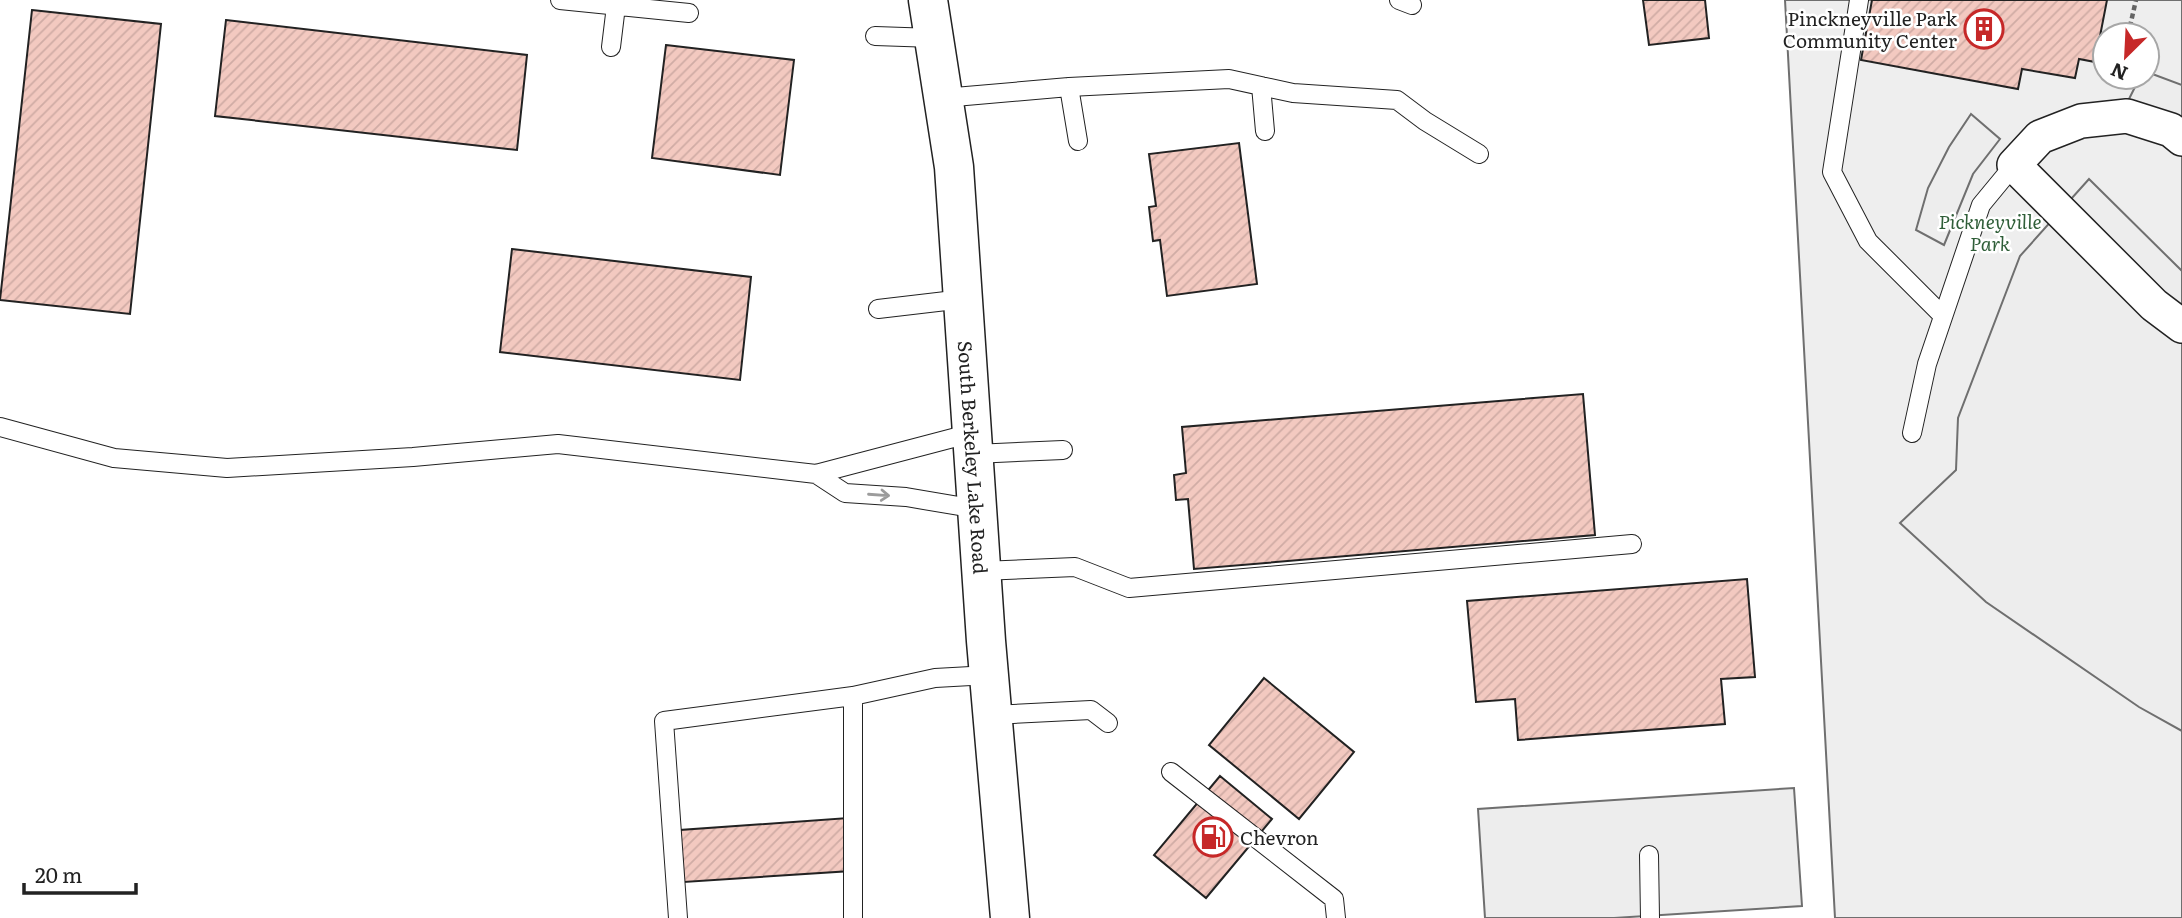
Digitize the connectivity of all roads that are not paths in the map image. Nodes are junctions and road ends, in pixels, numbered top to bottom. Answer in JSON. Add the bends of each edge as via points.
{"nodes":[{"id":1,"x":560,"y":0,"type":"edge"},
{"id":2,"x":929,"y":0,"type":"edge"},
{"id":3,"x":1859,"y":0,"type":"edge"},
{"id":4,"x":616,"y":6,"type":"junction"},
{"id":5,"x":689,"y":13,"type":"dead end"},
{"id":6,"x":875,"y":36,"type":"dead end"},
{"id":7,"x":934,"y":38,"type":"junction"},
{"id":8,"x":611,"y":47,"type":"dead end"},
{"id":9,"x":1261,"y":86,"type":"junction"},
{"id":10,"x":1069,"y":87,"type":"junction"},
{"id":11,"x":943,"y":98,"type":"junction"},
{"id":12,"x":1265,"y":131,"type":"dead end"},
{"id":13,"x":2182,"y":138,"type":"edge"},
{"id":14,"x":1078,"y":141,"type":"dead end"},
{"id":15,"x":1479,"y":154,"type":"dead end"},
{"id":16,"x":2014,"y":165,"type":"junction"},
{"id":17,"x":963,"y":299,"type":"junction"},
{"id":18,"x":878,"y":309,"type":"dead end"},
{"id":19,"x":1943,"y":316,"type":"junction"},
{"id":20,"x":2182,"y":326,"type":"edge"},
{"id":21,"x":0,"y":426,"type":"edge"},
{"id":22,"x":1912,"y":433,"type":"dead end"},
{"id":23,"x":973,"y":443,"type":"junction"},
{"id":24,"x":1062,"y":450,"type":"dead end"},
{"id":25,"x":816,"y":474,"type":"junction"},
{"id":26,"x":978,"y":517,"type":"junction"},
{"id":27,"x":1632,"y":544,"type":"dead end"},
{"id":28,"x":981,"y":571,"type":"junction"},
{"id":29,"x":989,"y":675,"type":"junction"},
{"id":30,"x":853,"y":696,"type":"junction"},
{"id":31,"x":992,"y":715,"type":"junction"},
{"id":32,"x":1108,"y":723,"type":"dead end"},
{"id":33,"x":1171,"y":772,"type":"dead end"},
{"id":34,"x":1649,"y":855,"type":"dead end"},
{"id":35,"x":678,"y":918,"type":"edge"},
{"id":36,"x":853,"y":918,"type":"edge"},
{"id":37,"x":1010,"y":918,"type":"edge"},
{"id":38,"x":1336,"y":918,"type":"edge"},
{"id":39,"x":1650,"y":918,"type":"edge"}],
"edges":[{"from":1,"to":4,"type":"lane"},
{"from":2,"to":7,"type":"street","name":"South Berkeley Lake Road"},
{"from":3,"to":19,"type":"lane","via":[[1832,172],[1868,241]]},
{"from":4,"to":5,"type":"lane"},
{"from":4,"to":8,"type":"lane"},
{"from":6,"to":7,"type":"lane"},
{"from":7,"to":11,"type":"street","name":"South Berkeley Lake Road"},
{"from":9,"to":10,"type":"lane","via":[[1229,79]]},
{"from":9,"to":12,"type":"lane"},
{"from":9,"to":15,"type":"lane","via":[[1293,93],[1397,100]]},
{"from":10,"to":11,"type":"lane"},
{"from":10,"to":14,"type":"lane"},
{"from":11,"to":17,"type":"street","name":"South Berkeley Lake Road","via":[[954,167]]},
{"from":13,"to":16,"type":"street","via":[[2127,116],[2081,121],[2040,137]]},
{"from":16,"to":19,"type":"lane","via":[[1981,205]]},
{"from":16,"to":20,"type":"street","via":[[2154,305]]},
{"from":17,"to":18,"type":"lane"},
{"from":17,"to":23,"type":"street","name":"South Berkeley Lake Road"},
{"from":19,"to":22,"type":"lane"},
{"from":21,"to":25,"type":"lane","via":[[114,458],[227,468],[558,444]]},
{"from":23,"to":24,"type":"lane"},
{"from":23,"to":25,"type":"lane"},
{"from":23,"to":26,"type":"street","name":"South Berkeley Lake Road"},
{"from":25,"to":26,"type":"lane","one_way":true,"via":[[845,493],[965,507]]},
{"from":26,"to":28,"type":"street","name":"South Berkeley Lake Road"},
{"from":27,"to":28,"type":"lane","via":[[1129,589],[1075,567]]},
{"from":28,"to":29,"type":"street","name":"South Berkeley Lake Road"},
{"from":29,"to":30,"type":"lane","via":[[935,678]]},
{"from":29,"to":31,"type":"street","name":"South Berkeley Lake Road"},
{"from":30,"to":35,"type":"lane","via":[[664,721]]},
{"from":30,"to":36,"type":"lane"},
{"from":31,"to":32,"type":"lane","via":[[1091,710]]},
{"from":31,"to":37,"type":"street","name":"South Berkeley Lake Road"},
{"from":33,"to":38,"type":"lane","via":[[1334,898]]},
{"from":34,"to":39,"type":"lane"}]}
